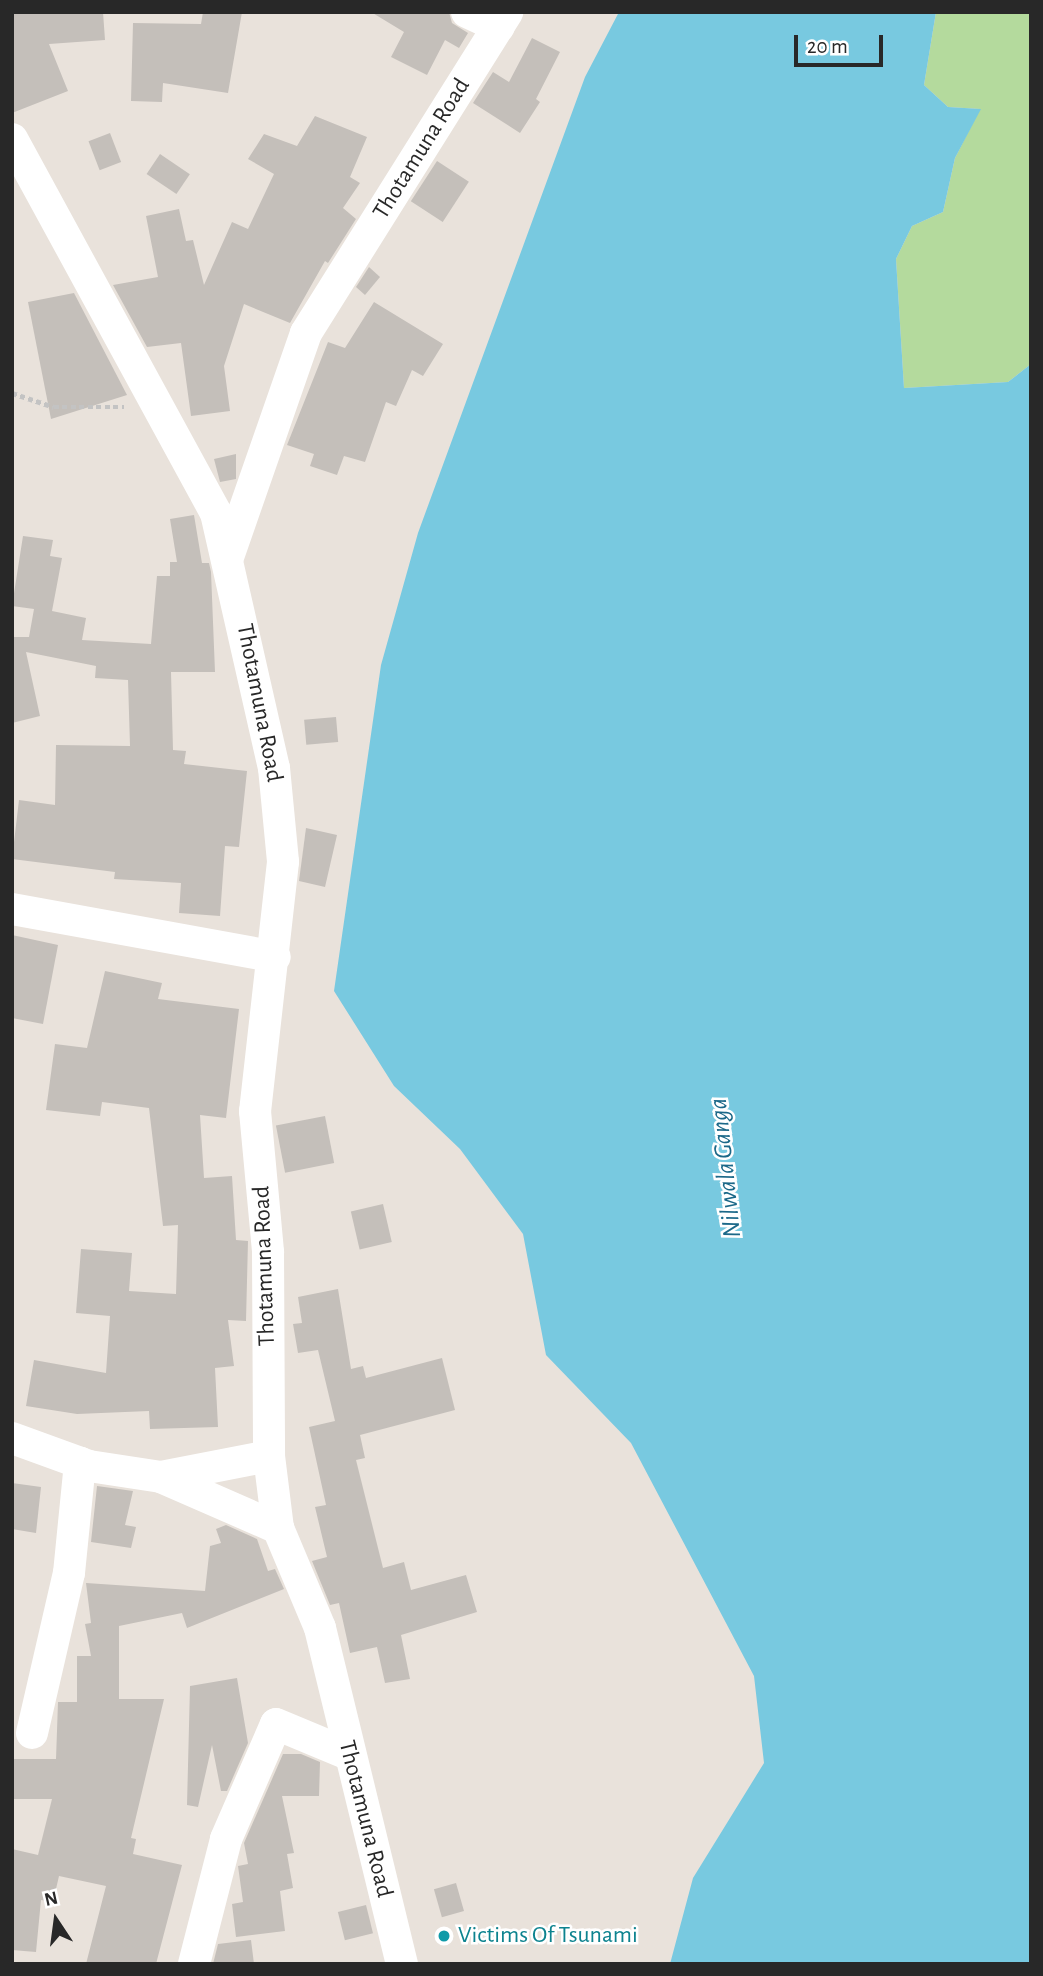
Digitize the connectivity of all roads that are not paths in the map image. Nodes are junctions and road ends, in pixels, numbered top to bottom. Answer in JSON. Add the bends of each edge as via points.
{"nodes":[{"id":1,"x":467,"y":12,"type":"edge"},
{"id":2,"x":503,"y":20,"type":"edge"},
{"id":3,"x":12,"y":139,"type":"edge"},
{"id":4,"x":228,"y":557,"type":"junction"},
{"id":5,"x":12,"y":909,"type":"edge"},
{"id":6,"x":275,"y":957,"type":"junction"},
{"id":7,"x":12,"y":1438,"type":"edge"},
{"id":8,"x":269,"y":1455,"type":"junction"},
{"id":9,"x":80,"y":1463,"type":"junction"},
{"id":10,"x":161,"y":1476,"type":"junction"},
{"id":11,"x":278,"y":1528,"type":"junction"},
{"id":12,"x":32,"y":1733,"type":"dead end"},
{"id":13,"x":348,"y":1754,"type":"junction"},
{"id":14,"x":194,"y":1964,"type":"edge"},
{"id":15,"x":402,"y":1964,"type":"edge"}],
"edges":[{"from":1,"to":2,"type":"street"},
{"from":2,"to":4,"type":"street","name":"Thotamuna Road","via":[[306,333]]},
{"from":3,"to":4,"type":"street","name":"Thotamuna Road","via":[[216,513]]},
{"from":4,"to":6,"type":"street","name":"Thotamuna Road","via":[[274,768],[283,862]]},
{"from":5,"to":6,"type":"street"},
{"from":6,"to":8,"type":"street","name":"Thotamuna Road","via":[[255,1111],[268,1252]]},
{"from":7,"to":9,"type":"street"},
{"from":8,"to":10,"type":"street"},
{"from":8,"to":11,"type":"street","name":"Thotamuna Road"},
{"from":9,"to":10,"type":"street"},
{"from":9,"to":12,"type":"street","via":[[69,1573]]},
{"from":10,"to":11,"type":"street"},
{"from":11,"to":13,"type":"street","name":"Thotamuna Road","via":[[320,1628]]},
{"from":13,"to":14,"type":"street","via":[[275,1724],[226,1839]]},
{"from":13,"to":15,"type":"street","name":"Thotamuna Road"}]}
